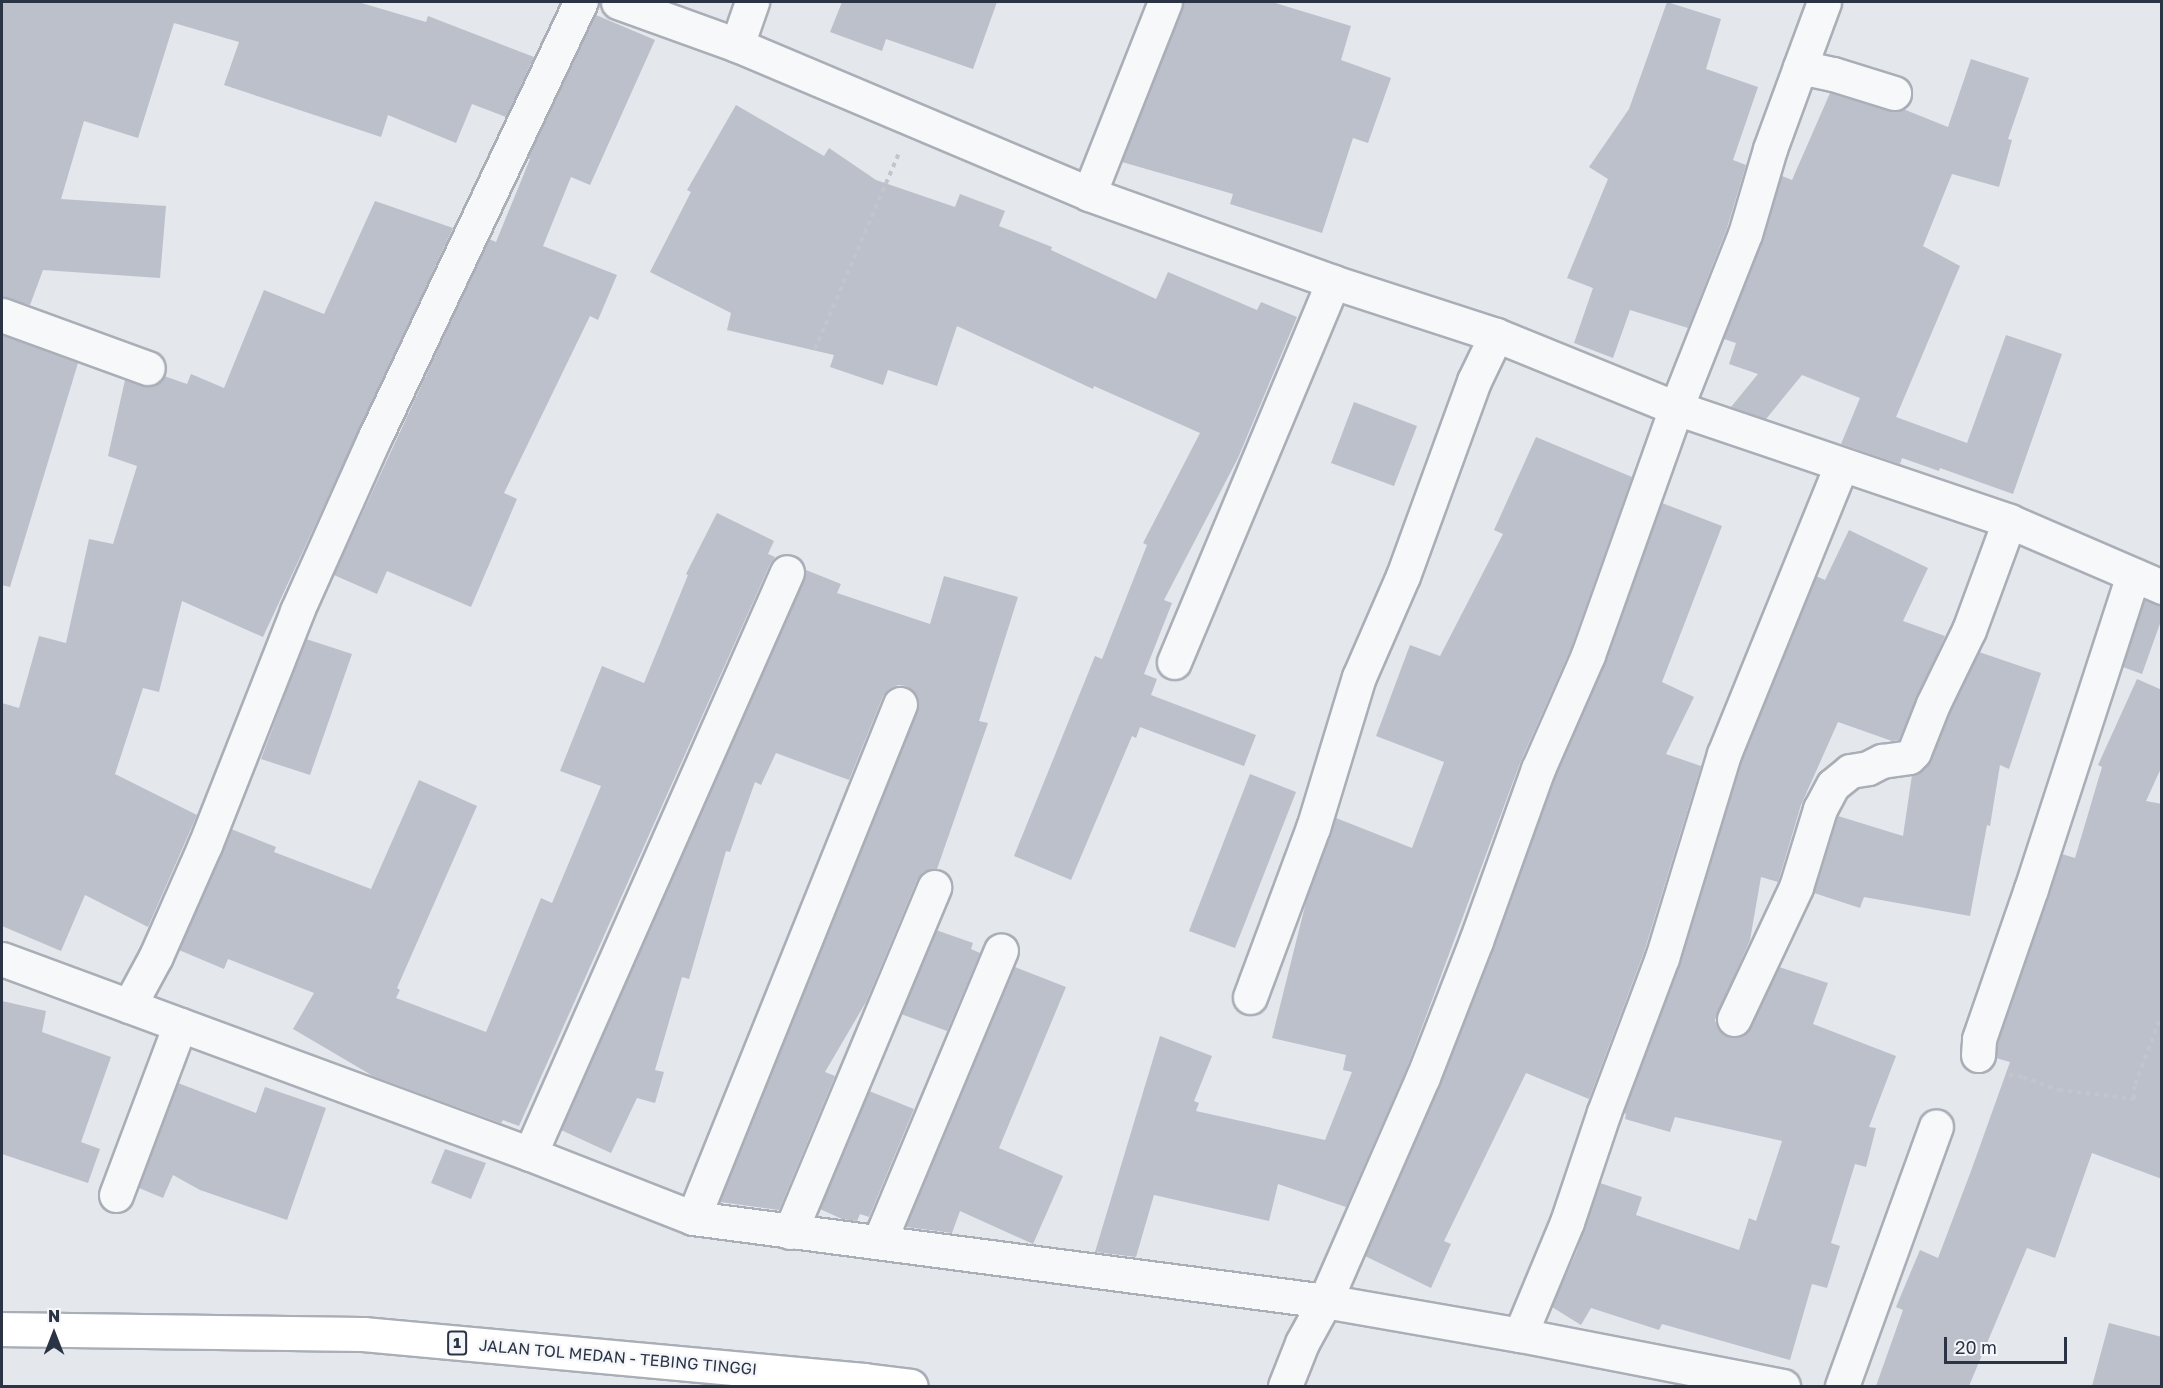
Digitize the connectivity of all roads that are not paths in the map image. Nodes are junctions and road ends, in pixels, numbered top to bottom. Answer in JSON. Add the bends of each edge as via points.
{"nodes":[{"id":1,"x":581,"y":2,"type":"edge"},
{"id":2,"x":618,"y":2,"type":"edge"},
{"id":3,"x":752,"y":2,"type":"edge"},
{"id":4,"x":1165,"y":2,"type":"edge"},
{"id":5,"x":1824,"y":2,"type":"edge"},
{"id":6,"x":736,"y":45,"type":"junction"},
{"id":7,"x":1800,"y":67,"type":"junction"},
{"id":8,"x":1894,"y":93,"type":"dead end"},
{"id":9,"x":1089,"y":194,"type":"junction"},
{"id":10,"x":1333,"y":282,"type":"junction"},
{"id":11,"x":2,"y":315,"type":"edge"},
{"id":12,"x":1496,"y":335,"type":"junction"},
{"id":13,"x":148,"y":368,"type":"dead end"},
{"id":14,"x":1677,"y":408,"type":"junction"},
{"id":15,"x":1841,"y":466,"type":"junction"},
{"id":16,"x":2009,"y":521,"type":"junction"},
{"id":17,"x":787,"y":572,"type":"dead end"},
{"id":18,"x":2147,"y":581,"type":"edge"},
{"id":19,"x":1174,"y":662,"type":"dead end"},
{"id":20,"x":900,"y":704,"type":"dead end"},
{"id":21,"x":934,"y":887,"type":"dead end"},
{"id":22,"x":1001,"y":951,"type":"dead end"},
{"id":23,"x":2,"y":958,"type":"edge"},
{"id":24,"x":1250,"y":997,"type":"dead end"},
{"id":25,"x":129,"y":1006,"type":"junction"},
{"id":26,"x":1734,"y":1019,"type":"dead end"},
{"id":27,"x":180,"y":1025,"type":"junction"},
{"id":28,"x":1978,"y":1055,"type":"road end"},
{"id":29,"x":1936,"y":1127,"type":"dead end"},
{"id":30,"x":530,"y":1154,"type":"junction"},
{"id":31,"x":117,"y":1195,"type":"dead end"},
{"id":32,"x":693,"y":1218,"type":"junction"},
{"id":33,"x":790,"y":1232,"type":"junction"},
{"id":34,"x":879,"y":1242,"type":"junction"},
{"id":35,"x":1325,"y":1301,"type":"junction"},
{"id":36,"x":2,"y":1329,"type":"edge"},
{"id":37,"x":1520,"y":1335,"type":"junction"},
{"id":38,"x":911,"y":1386,"type":"edge"},
{"id":39,"x":1285,"y":1386,"type":"edge"},
{"id":40,"x":1783,"y":1386,"type":"edge"},
{"id":41,"x":1842,"y":1386,"type":"edge"}],
"edges":[{"from":1,"to":25,"type":"street","via":[[374,439],[302,600],[205,844],[156,956]]},
{"from":2,"to":6,"type":"street"},
{"from":3,"to":6,"type":"street"},
{"from":4,"to":9,"type":"street"},
{"from":5,"to":7,"type":"street"},
{"from":6,"to":9,"type":"street"},
{"from":7,"to":8,"type":"street"},
{"from":7,"to":14,"type":"street","via":[[1744,234]]},
{"from":9,"to":10,"type":"street"},
{"from":10,"to":12,"type":"street"},
{"from":10,"to":19,"type":"street"},
{"from":11,"to":13,"type":"street"},
{"from":12,"to":14,"type":"street"},
{"from":12,"to":24,"type":"street","via":[[1474,381],[1403,576],[1359,677],[1313,828]]},
{"from":14,"to":15,"type":"street"},
{"from":14,"to":35,"type":"street","via":[[1588,655],[1538,769],[1423,1077]]},
{"from":15,"to":16,"type":"street"},
{"from":15,"to":37,"type":"street","via":[[1724,754],[1662,958],[1567,1222]]},
{"from":16,"to":18,"type":"street"},
{"from":16,"to":26,"type":"street","via":[[1969,630],[1914,752],[1850,771],[1833,785],[1820,809],[1796,886]]},
{"from":17,"to":30,"type":"street"},
{"from":18,"to":28,"type":"street","via":[[2031,889],[1979,1039]]},
{"from":20,"to":32,"type":"street"},
{"from":21,"to":33,"type":"street"},
{"from":22,"to":34,"type":"street"},
{"from":23,"to":25,"type":"street"},
{"from":25,"to":27,"type":"street"},
{"from":27,"to":30,"type":"street"},
{"from":27,"to":31,"type":"street"},
{"from":29,"to":41,"type":"street"},
{"from":30,"to":32,"type":"street"},
{"from":32,"to":33,"type":"street"},
{"from":33,"to":34,"type":"street"},
{"from":34,"to":35,"type":"street"},
{"from":35,"to":37,"type":"street"},
{"from":35,"to":39,"type":"street"},
{"from":36,"to":38,"type":"highway","name":"JALAN TOL MEDAN - TEBING TINGGI","number":"1","via":[[363,1334]]},
{"from":37,"to":40,"type":"street"}]}
